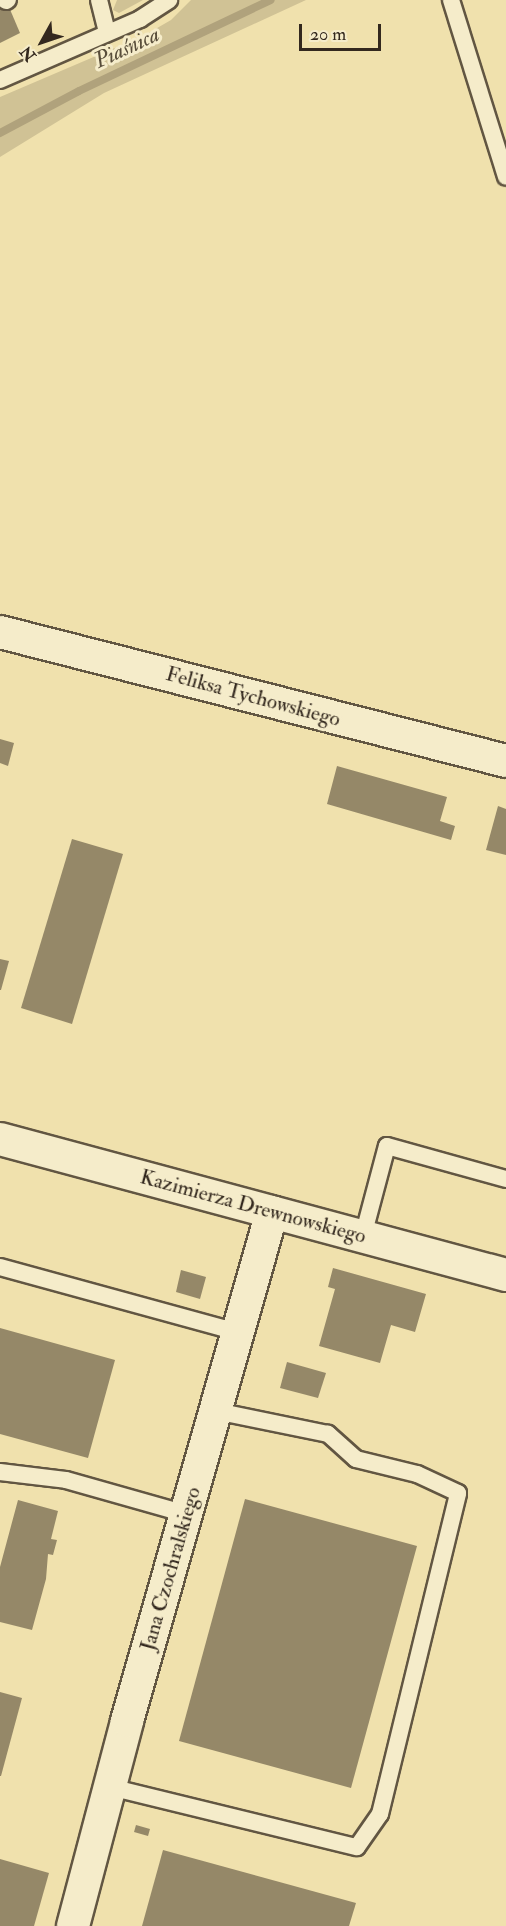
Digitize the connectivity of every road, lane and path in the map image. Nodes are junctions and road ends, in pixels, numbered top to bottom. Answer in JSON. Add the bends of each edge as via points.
{"nodes":[{"id":1,"x":99,"y":0,"type":"edge"},
{"id":2,"x":169,"y":0,"type":"edge"},
{"id":3,"x":451,"y":0,"type":"edge"},
{"id":4,"x":107,"y":33,"type":"junction"},
{"id":5,"x":0,"y":80,"type":"edge"},
{"id":6,"x":506,"y":177,"type":"edge"},
{"id":7,"x":0,"y":632,"type":"edge"},
{"id":8,"x":506,"y":761,"type":"edge"},
{"id":9,"x":0,"y":1139,"type":"edge"},
{"id":10,"x":506,"y":1179,"type":"edge"},
{"id":11,"x":272,"y":1212,"type":"junction"},
{"id":12,"x":363,"y":1236,"type":"junction"},
{"id":13,"x":0,"y":1267,"type":"edge"},
{"id":14,"x":506,"y":1275,"type":"edge"},
{"id":15,"x":238,"y":1332,"type":"junction"},
{"id":16,"x":216,"y":1410,"type":"junction"},
{"id":17,"x":0,"y":1472,"type":"edge"},
{"id":18,"x":186,"y":1514,"type":"junction"},
{"id":19,"x":110,"y":1787,"type":"junction"},
{"id":20,"x":73,"y":1926,"type":"edge"}],
"edges":[{"from":1,"to":4,"type":"lane"},
{"from":2,"to":4,"type":"lane","via":[[140,19]]},
{"from":3,"to":6,"type":"lane"},
{"from":4,"to":5,"type":"lane"},
{"from":7,"to":8,"type":"street","name":"Feliksa Tychowskiego"},
{"from":9,"to":11,"type":"street","name":"Kazimierza Drewnowskiego"},
{"from":10,"to":12,"type":"lane","via":[[387,1146]]},
{"from":11,"to":12,"type":"street","name":"Kazimierza Drewnowskiego"},
{"from":11,"to":15,"type":"street","name":"Jana Czochralskiego"},
{"from":12,"to":14,"type":"street","name":"Kazimierza Drewnowskiego"},
{"from":13,"to":15,"type":"lane"},
{"from":15,"to":16,"type":"street","name":"Jana Czochralskiego"},
{"from":16,"to":18,"type":"street","name":"Jana Czochralskiego"},
{"from":16,"to":19,"type":"lane","via":[[328,1434],[356,1458],[417,1473],[458,1493],[380,1814],[357,1847]]},
{"from":17,"to":18,"type":"lane","via":[[66,1480]]},
{"from":18,"to":19,"type":"street","name":"Jana Czochralskiego"},
{"from":19,"to":20,"type":"street","name":"Jana Czochralskiego"}]}
